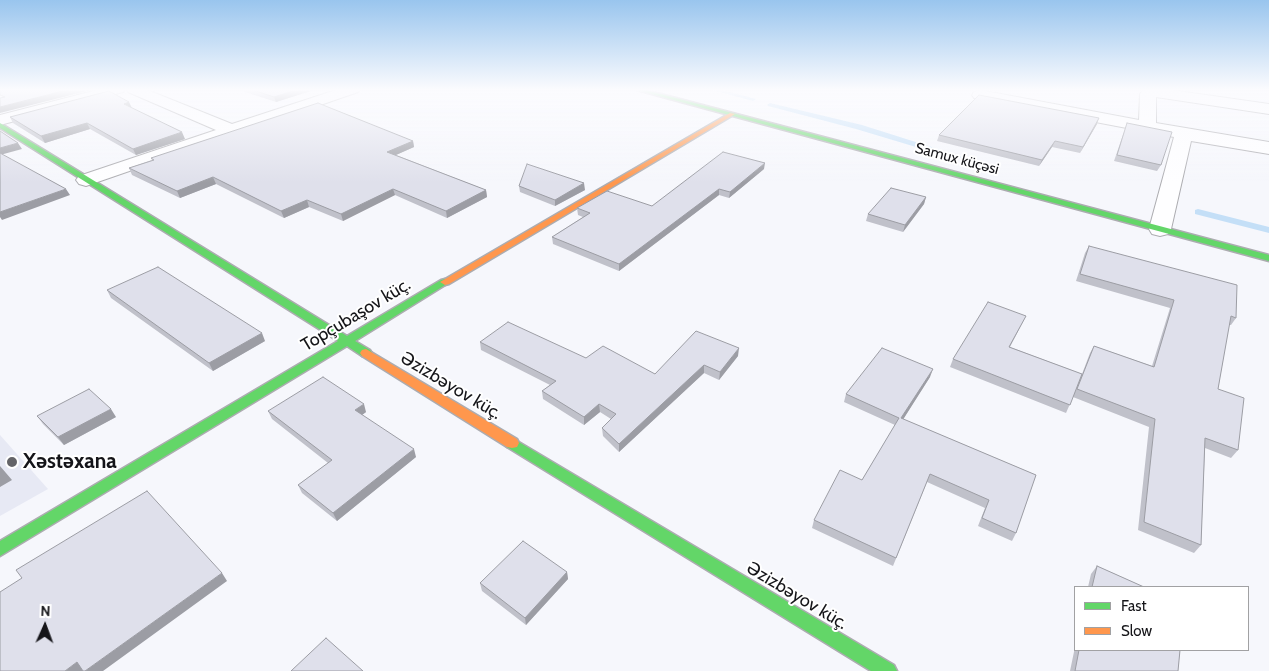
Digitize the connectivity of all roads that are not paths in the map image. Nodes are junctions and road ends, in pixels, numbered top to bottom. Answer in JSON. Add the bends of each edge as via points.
{"nodes":[{"id":1,"x":208,"y":120,"type":"edge"},
{"id":2,"x":260,"y":120,"type":"edge"},
{"id":3,"x":721,"y":120,"type":"edge"},
{"id":4,"x":755,"y":120,"type":"edge"},
{"id":5,"x":1112,"y":120,"type":"edge"},
{"id":6,"x":1147,"y":120,"type":"edge"},
{"id":7,"x":0,"y":125,"type":"edge"},
{"id":8,"x":1147,"y":127,"type":"junction"},
{"id":9,"x":231,"y":130,"type":"junction"},
{"id":10,"x":1184,"y":134,"type":"junction"},
{"id":11,"x":1269,"y":148,"type":"edge"},
{"id":12,"x":86,"y":180,"type":"junction"},
{"id":13,"x":1160,"y":229,"type":"junction"},
{"id":14,"x":1269,"y":258,"type":"edge"},
{"id":15,"x":345,"y":341,"type":"junction"},
{"id":16,"x":0,"y":549,"type":"edge"},
{"id":17,"x":888,"y":671,"type":"edge"}],
"edges":[{"from":1,"to":9,"type":"street"},
{"from":2,"to":9,"type":"street"},
{"from":3,"to":15,"type":"street","name":"Topçubaşov küç."},
{"from":4,"to":13,"type":"street","name":"Samux küçəsi"},
{"from":5,"to":8,"type":"street"},
{"from":6,"to":8,"type":"street"},
{"from":7,"to":12,"type":"street","name":"Əzizbəyov küç."},
{"from":8,"to":10,"type":"street"},
{"from":9,"to":12,"type":"street"},
{"from":10,"to":11,"type":"street"},
{"from":10,"to":13,"type":"street"},
{"from":12,"to":15,"type":"street","name":"Əzizbəyov küç."},
{"from":13,"to":14,"type":"street","name":"Samux küçəsi"},
{"from":15,"to":16,"type":"street","name":"Topçubaşov küç."},
{"from":15,"to":17,"type":"street","name":"Əzizbəyov küç."}]}
